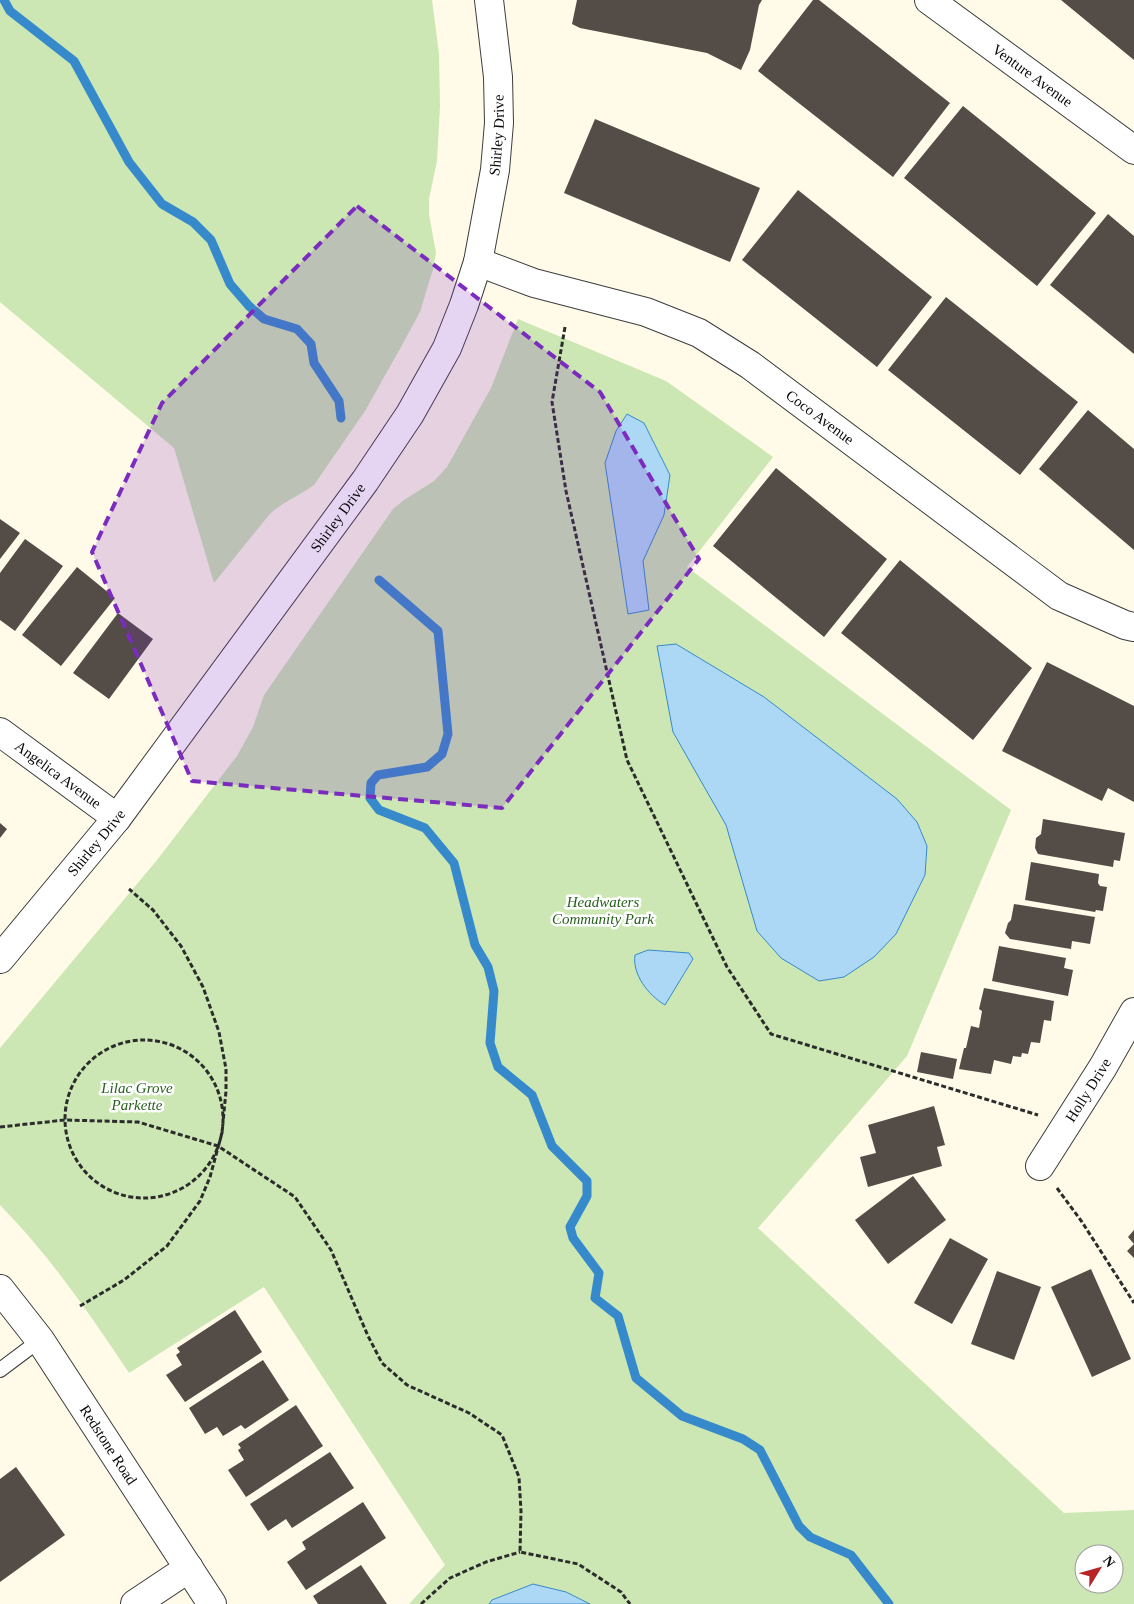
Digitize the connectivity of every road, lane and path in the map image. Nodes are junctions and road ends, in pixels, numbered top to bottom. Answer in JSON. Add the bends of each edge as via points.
{"nodes":[{"id":1,"x":489,"y":0,"type":"edge"},
{"id":2,"x":929,"y":0,"type":"edge"},
{"id":3,"x":1134,"y":150,"type":"edge"},
{"id":4,"x":478,"y":262,"type":"junction"},
{"id":5,"x":564,"y":327,"type":"dead end"},
{"id":6,"x":1134,"y":627,"type":"edge"},
{"id":7,"x":0,"y":732,"type":"edge"},
{"id":8,"x":117,"y":818,"type":"junction"},
{"id":9,"x":129,"y":888,"type":"dead end"},
{"id":10,"x":0,"y":959,"type":"edge"},
{"id":11,"x":1134,"y":1012,"type":"edge"},
{"id":12,"x":65,"y":1120,"type":"junction"},
{"id":13,"x":1068,"y":1124,"type":"junction"},
{"id":14,"x":0,"y":1127,"type":"edge"},
{"id":15,"x":222,"y":1133,"type":"junction"},
{"id":16,"x":218,"y":1146,"type":"junction"},
{"id":17,"x":1040,"y":1166,"type":"joint"},
{"id":18,"x":0,"y":1289,"type":"edge"},
{"id":19,"x":1134,"y":1303,"type":"edge"},
{"id":20,"x":80,"y":1306,"type":"dead end"},
{"id":21,"x":40,"y":1340,"type":"junction"},
{"id":22,"x":0,"y":1370,"type":"edge"},
{"id":23,"x":520,"y":1552,"type":"junction"},
{"id":24,"x":189,"y":1568,"type":"junction"},
{"id":25,"x":135,"y":1604,"type":"edge"},
{"id":26,"x":212,"y":1604,"type":"edge"},
{"id":27,"x":422,"y":1604,"type":"edge"},
{"id":28,"x":630,"y":1604,"type":"edge"}],
"edges":[{"from":1,"to":4,"type":"street","name":"Shirley Drive","via":[[498,77],[499,123]]},
{"from":2,"to":3,"type":"street","name":"Venture Avenue"},
{"from":4,"to":6,"type":"street","name":"Coco Avenue","via":[[534,283],[646,312],[699,333],[750,365],[1059,596]]},
{"from":4,"to":8,"type":"street","name":"Shirley Drive","via":[[446,348],[410,414]]},
{"from":5,"to":13,"type":"path","via":[[552,402],[566,491],[627,760],[726,967],[771,1034]]},
{"from":7,"to":8,"type":"street","name":"Angelica Avenue"},
{"from":8,"to":10,"type":"street","name":"Shirley Drive"},
{"from":9,"to":15,"type":"path","via":[[153,910],[181,946],[203,987],[219,1032],[226,1069]]},
{"from":11,"to":13,"type":"street","name":"Holly Drive"},
{"from":12,"to":14,"type":"path"},
{"from":12,"to":15,"type":"path","via":[[71,1087],[85,1065],[106,1049],[131,1040],[156,1041],[181,1049],[202,1065],[216,1087],[223,1109]]},
{"from":12,"to":16,"type":"path","via":[[138,1122]]},
{"from":12,"to":16,"type":"path","via":[[67,1138],[77,1162],[95,1182],[115,1193],[138,1198],[161,1197],[184,1188],[202,1174]]},
{"from":13,"to":17,"type":"street","name":"Holly Drive"},
{"from":15,"to":16,"type":"path"},
{"from":16,"to":20,"type":"path","via":[[200,1201],[167,1246],[124,1280]]},
{"from":16,"to":23,"type":"path","via":[[296,1197],[331,1250],[382,1363],[407,1385],[469,1414],[502,1435],[518,1477],[522,1511]]},
{"from":17,"to":19,"type":"path","via":[[1082,1222]]},
{"from":18,"to":21,"type":"street","name":"Redstone Road"},
{"from":21,"to":22,"type":"lane"},
{"from":21,"to":24,"type":"street","name":"Redstone Road"},
{"from":23,"to":27,"type":"path","via":[[450,1578]]},
{"from":23,"to":28,"type":"path","via":[[578,1564],[621,1592]]},
{"from":24,"to":25,"type":"street"},
{"from":24,"to":26,"type":"street","name":"Redstone Road"}]}
